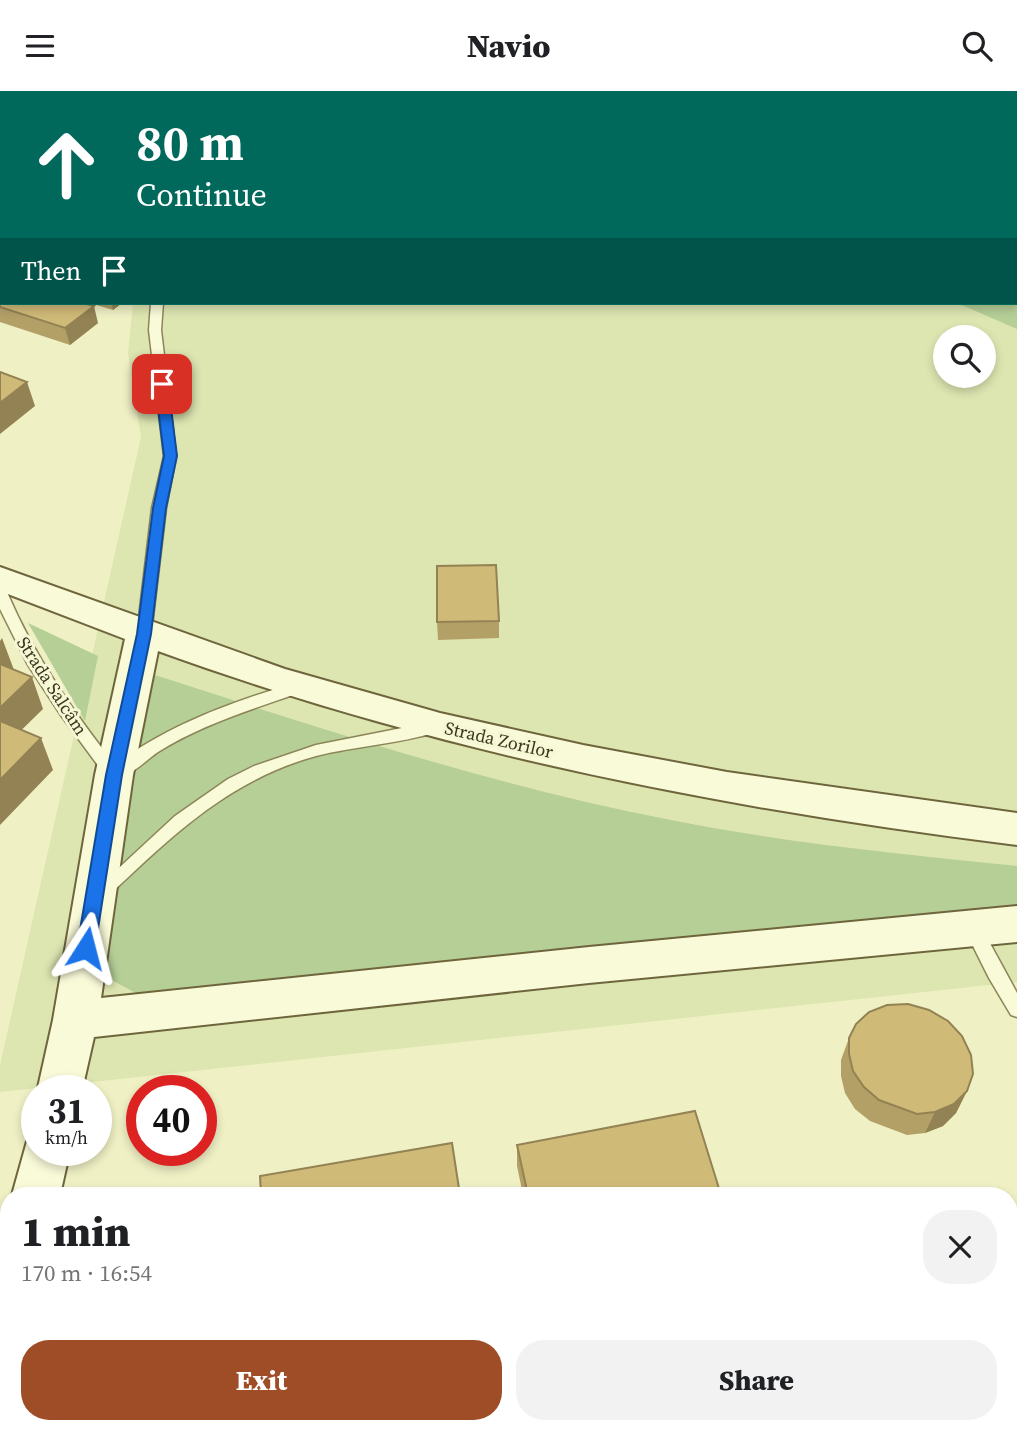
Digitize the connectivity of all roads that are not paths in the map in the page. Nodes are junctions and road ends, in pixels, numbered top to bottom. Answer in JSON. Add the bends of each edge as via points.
{"nodes":[{"id":1,"x":157,"y":305,"type":"edge"},
{"id":2,"x":0,"y":577,"type":"edge"},
{"id":3,"x":0,"y":592,"type":"edge"},
{"id":4,"x":144,"y":634,"type":"junction"},
{"id":5,"x":302,"y":686,"type":"junction"},
{"id":6,"x":439,"y":727,"type":"junction"},
{"id":7,"x":114,"y":775,"type":"junction"},
{"id":8,"x":1017,"y":829,"type":"edge"},
{"id":9,"x":93,"y":899,"type":"junction"},
{"id":10,"x":1017,"y":924,"type":"edge"},
{"id":11,"x":974,"y":930,"type":"junction"},
{"id":12,"x":1017,"y":1009,"type":"edge"},
{"id":13,"x":75,"y":1020,"type":"junction"},
{"id":14,"x":62,"y":1075,"type":"edge"},
{"id":15,"x":42,"y":1166,"type":"edge"},
{"id":16,"x":38,"y":1187,"type":"edge"}],
"edges":[{"from":1,"to":4,"type":"lane","via":[[155,330],[170,456]]},
{"from":2,"to":4,"type":"street","name":"Strada Zorilor"},
{"from":3,"to":7,"type":"lane","name":"Strada Salcâm","via":[[14,629],[62,709]]},
{"from":4,"to":5,"type":"street","name":"Strada Zorilor"},
{"from":4,"to":7,"type":"street"},
{"from":5,"to":6,"type":"street","name":"Strada Zorilor"},
{"from":5,"to":7,"type":"lane","via":[[164,739]]},
{"from":6,"to":8,"type":"street","name":"Strada Zorilor","via":[[772,796]]},
{"from":6,"to":9,"type":"lane","via":[[332,745],[239,781],[176,824]]},
{"from":7,"to":9,"type":"street"},
{"from":9,"to":13,"type":"street"},
{"from":10,"to":11,"type":"street"},
{"from":11,"to":12,"type":"lane"},
{"from":11,"to":13,"type":"street"},
{"from":13,"to":14,"type":"street"},
{"from":15,"to":16,"type":"street"}]}
